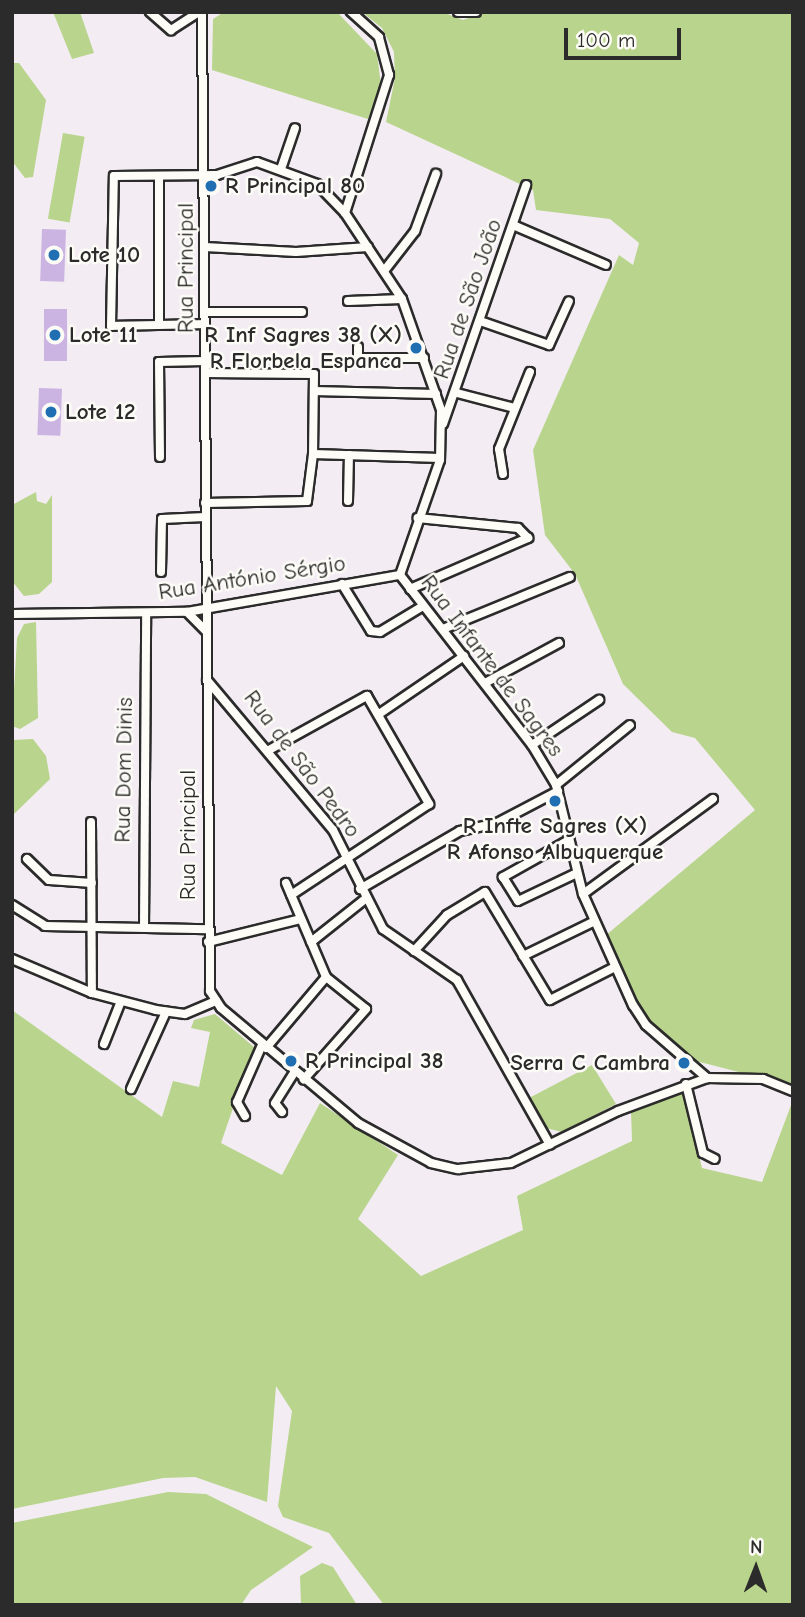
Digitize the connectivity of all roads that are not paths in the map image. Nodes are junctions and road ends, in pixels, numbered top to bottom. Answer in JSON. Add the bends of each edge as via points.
{"nodes":[{"id":1,"x":150,"y":12,"type":"edge"},
{"id":2,"x":201,"y":12,"type":"edge"},
{"id":3,"x":351,"y":12,"type":"edge"},
{"id":4,"x":458,"y":12,"type":"edge"},
{"id":5,"x":476,"y":12,"type":"edge"},
{"id":6,"x":295,"y":128,"type":"dead end"},
{"id":7,"x":281,"y":169,"type":"junction"},
{"id":8,"x":436,"y":174,"type":"dead end"},
{"id":9,"x":205,"y":175,"type":"junction"},
{"id":10,"x":159,"y":176,"type":"junction"},
{"id":11,"x":526,"y":185,"type":"dead end"},
{"id":12,"x":349,"y":190,"type":"junction"},
{"id":13,"x":328,"y":193,"type":"junction"},
{"id":14,"x":345,"y":213,"type":"junction"},
{"id":15,"x":513,"y":225,"type":"junction"},
{"id":16,"x":205,"y":247,"type":"junction"},
{"id":17,"x":368,"y":247,"type":"junction"},
{"id":18,"x":606,"y":265,"type":"dead end"},
{"id":19,"x":384,"y":271,"type":"junction"},
{"id":20,"x":402,"y":299,"type":"junction"},
{"id":21,"x":348,"y":301,"type":"dead end"},
{"id":22,"x":569,"y":301,"type":"dead end"},
{"id":23,"x":205,"y":312,"type":"junction"},
{"id":24,"x":302,"y":312,"type":"dead end"},
{"id":25,"x":483,"y":322,"type":"junction"},
{"id":26,"x":205,"y":324,"type":"junction"},
{"id":27,"x":159,"y":325,"type":"junction"},
{"id":28,"x":358,"y":347,"type":"dead end"},
{"id":29,"x":424,"y":358,"type":"junction"},
{"id":30,"x":205,"y":361,"type":"junction"},
{"id":31,"x":530,"y":372,"type":"dead end"},
{"id":32,"x":205,"y":373,"type":"junction"},
{"id":33,"x":314,"y":391,"type":"junction"},
{"id":34,"x":457,"y":393,"type":"junction"},
{"id":35,"x":436,"y":394,"type":"junction"},
{"id":36,"x":514,"y":408,"type":"junction"},
{"id":37,"x":443,"y":424,"type":"junction"},
{"id":38,"x":313,"y":454,"type":"junction"},
{"id":39,"x":349,"y":455,"type":"junction"},
{"id":40,"x":160,"y":457,"type":"dead end"},
{"id":41,"x":440,"y":458,"type":"junction"},
{"id":42,"x":503,"y":474,"type":"dead end"},
{"id":43,"x":348,"y":501,"type":"dead end"},
{"id":44,"x":205,"y":503,"type":"junction"},
{"id":45,"x":205,"y":517,"type":"junction"},
{"id":46,"x":417,"y":518,"type":"junction"},
{"id":47,"x":161,"y":572,"type":"dead end"},
{"id":48,"x":400,"y":575,"type":"junction"},
{"id":49,"x":570,"y":577,"type":"dead end"},
{"id":50,"x":342,"y":584,"type":"junction"},
{"id":51,"x":410,"y":589,"type":"junction"},
{"id":52,"x":423,"y":606,"type":"junction"},
{"id":53,"x":207,"y":609,"type":"junction"},
{"id":54,"x":187,"y":612,"type":"junction"},
{"id":55,"x":146,"y":613,"type":"junction"},
{"id":56,"x":12,"y":614,"type":"edge"},
{"id":57,"x":443,"y":629,"type":"junction"},
{"id":58,"x":207,"y":632,"type":"junction"},
{"id":59,"x":559,"y":643,"type":"dead end"},
{"id":60,"x":464,"y":656,"type":"junction"},
{"id":61,"x":207,"y":680,"type":"junction"},
{"id":62,"x":485,"y":683,"type":"junction"},
{"id":63,"x":599,"y":700,"type":"dead end"},
{"id":64,"x":379,"y":714,"type":"junction"},
{"id":65,"x":630,"y":725,"type":"dead end"},
{"id":66,"x":532,"y":745,"type":"junction"},
{"id":67,"x":269,"y":750,"type":"junction"},
{"id":68,"x":557,"y":788,"type":"junction"},
{"id":69,"x":713,"y":799,"type":"dead end"},
{"id":70,"x":91,"y":822,"type":"dead end"},
{"id":71,"x":569,"y":841,"type":"junction"},
{"id":72,"x":347,"y":855,"type":"junction"},
{"id":73,"x":27,"y":859,"type":"dead end"},
{"id":74,"x":577,"y":873,"type":"junction"},
{"id":75,"x":92,"y":883,"type":"junction"},
{"id":76,"x":286,"y":883,"type":"dead end"},
{"id":77,"x":360,"y":889,"type":"junction"},
{"id":78,"x":583,"y":894,"type":"junction"},
{"id":79,"x":291,"y":895,"type":"junction"},
{"id":80,"x":365,"y":899,"type":"junction"},
{"id":81,"x":12,"y":905,"type":"edge"},
{"id":82,"x":300,"y":919,"type":"junction"},
{"id":83,"x":593,"y":922,"type":"junction"},
{"id":84,"x":92,"y":927,"type":"junction"},
{"id":85,"x":144,"y":927,"type":"junction"},
{"id":86,"x":208,"y":929,"type":"junction"},
{"id":87,"x":208,"y":942,"type":"junction"},
{"id":88,"x":311,"y":942,"type":"junction"},
{"id":89,"x":414,"y":951,"type":"junction"},
{"id":90,"x":523,"y":956,"type":"junction"},
{"id":91,"x":12,"y":959,"type":"edge"},
{"id":92,"x":613,"y":968,"type":"junction"},
{"id":93,"x":326,"y":976,"type":"junction"},
{"id":94,"x":92,"y":993,"type":"junction"},
{"id":95,"x":121,"y":1001,"type":"junction"},
{"id":96,"x":216,"y":1001,"type":"junction"},
{"id":97,"x":166,"y":1012,"type":"junction"},
{"id":98,"x":104,"y":1044,"type":"dead end"},
{"id":99,"x":264,"y":1047,"type":"junction"},
{"id":100,"x":295,"y":1071,"type":"junction"},
{"id":101,"x":707,"y":1078,"type":"junction"},
{"id":102,"x":304,"y":1079,"type":"junction"},
{"id":103,"x":686,"y":1084,"type":"junction"},
{"id":104,"x":131,"y":1089,"type":"dead end"},
{"id":105,"x":793,"y":1091,"type":"edge"},
{"id":106,"x":282,"y":1112,"type":"dead end"},
{"id":107,"x":245,"y":1116,"type":"dead end"},
{"id":108,"x":550,"y":1145,"type":"junction"},
{"id":109,"x":715,"y":1159,"type":"dead end"}],
"edges":[{"from":1,"to":2,"type":"street","via":[[171,30]]},
{"from":2,"to":9,"type":"street","name":"Rua Principal"},
{"from":3,"to":12,"type":"street","via":[[379,37],[389,75]]},
{"from":4,"to":5,"type":"street"},
{"from":6,"to":7,"type":"street"},
{"from":7,"to":9,"type":"street","name":"Rua Infante de Sagres","via":[[243,162]]},
{"from":7,"to":13,"type":"street","name":"Rua Infante de Sagres"},
{"from":8,"to":19,"type":"street","via":[[415,231]]},
{"from":9,"to":10,"type":"street","name":"Rua Infante de Sagres"},
{"from":9,"to":16,"type":"street","name":"Rua Principal"},
{"from":10,"to":27,"type":"street"},
{"from":10,"to":27,"type":"street","name":"Rua Infante de Sagres","via":[[114,176],[111,326]]},
{"from":11,"to":15,"type":"street","name":"Rua de São João"},
{"from":12,"to":13,"type":"street"},
{"from":12,"to":14,"type":"street"},
{"from":13,"to":14,"type":"street","name":"Rua Infante de Sagres"},
{"from":14,"to":17,"type":"street","name":"Rua Infante de Sagres"},
{"from":15,"to":18,"type":"street"},
{"from":15,"to":25,"type":"street","name":"Rua de São João"},
{"from":16,"to":17,"type":"street","via":[[296,252]]},
{"from":16,"to":23,"type":"street","name":"Rua Principal"},
{"from":17,"to":19,"type":"street","name":"Rua Infante de Sagres"},
{"from":19,"to":20,"type":"street","name":"Rua Infante de Sagres"},
{"from":20,"to":21,"type":"street"},
{"from":20,"to":29,"type":"street","name":"Rua Infante de Sagres"},
{"from":22,"to":25,"type":"street","via":[[550,345]]},
{"from":23,"to":24,"type":"street"},
{"from":23,"to":26,"type":"street","name":"Rua Principal"},
{"from":25,"to":34,"type":"street","name":"Rua de São João"},
{"from":26,"to":27,"type":"street"},
{"from":26,"to":30,"type":"street","name":"Rua Principal"},
{"from":28,"to":29,"type":"street","via":[[358,358]]},
{"from":29,"to":35,"type":"street","name":"Rua Infante de Sagres"},
{"from":30,"to":32,"type":"street","name":"Rua Principal"},
{"from":30,"to":40,"type":"street","via":[[159,362]]},
{"from":31,"to":36,"type":"street"},
{"from":32,"to":33,"type":"street","via":[[314,374]]},
{"from":32,"to":44,"type":"street","name":"Rua Principal"},
{"from":33,"to":35,"type":"street"},
{"from":33,"to":38,"type":"street"},
{"from":34,"to":36,"type":"street"},
{"from":34,"to":37,"type":"street","name":"Rua de São João"},
{"from":35,"to":37,"type":"street","name":"Rua Infante de Sagres"},
{"from":36,"to":42,"type":"street","via":[[499,449]]},
{"from":37,"to":41,"type":"street","name":"Rua Infante de Sagres"},
{"from":38,"to":39,"type":"street"},
{"from":38,"to":44,"type":"street","via":[[307,501]]},
{"from":39,"to":41,"type":"street"},
{"from":39,"to":43,"type":"street"},
{"from":41,"to":46,"type":"street","name":"Rua Infante de Sagres"},
{"from":44,"to":45,"type":"street","name":"Rua Principal"},
{"from":45,"to":47,"type":"street","via":[[162,519]]},
{"from":45,"to":53,"type":"street","name":"Rua Principal"},
{"from":46,"to":48,"type":"street","name":"Rua Infante de Sagres"},
{"from":46,"to":51,"type":"street","via":[[518,528],[528,538]]},
{"from":48,"to":50,"type":"street","name":"Rua António Sérgio"},
{"from":48,"to":51,"type":"street","name":"Rua Infante de Sagres"},
{"from":49,"to":57,"type":"street"},
{"from":50,"to":52,"type":"street","via":[[371,631],[380,632]]},
{"from":50,"to":53,"type":"street","name":"Rua António Sérgio"},
{"from":51,"to":52,"type":"street","name":"Rua Infante de Sagres"},
{"from":52,"to":57,"type":"street","name":"Rua Infante de Sagres"},
{"from":53,"to":54,"type":"street","name":"Rua António Sérgio"},
{"from":53,"to":58,"type":"street","name":"Rua Principal"},
{"from":54,"to":55,"type":"street","name":"Rua António Sérgio"},
{"from":54,"to":58,"type":"street"},
{"from":55,"to":56,"type":"street","name":"Rua António Sérgio"},
{"from":55,"to":85,"type":"street","name":"Rua Dom Dinis"},
{"from":57,"to":60,"type":"street","name":"Rua Infante de Sagres"},
{"from":58,"to":61,"type":"street","name":"Rua Principal"},
{"from":59,"to":62,"type":"street"},
{"from":60,"to":62,"type":"street","name":"Rua Infante de Sagres"},
{"from":60,"to":64,"type":"street"},
{"from":61,"to":67,"type":"street","name":"Rua de São Pedro"},
{"from":61,"to":86,"type":"street","name":"Rua Principal"},
{"from":62,"to":66,"type":"street","name":"Rua Infante de Sagres"},
{"from":63,"to":66,"type":"street"},
{"from":64,"to":67,"type":"street","via":[[367,696]]},
{"from":64,"to":72,"type":"street","via":[[429,804]]},
{"from":65,"to":68,"type":"street"},
{"from":66,"to":68,"type":"street","name":"Rua Infante de Sagres"},
{"from":67,"to":72,"type":"street","name":"Rua de São Pedro"},
{"from":68,"to":71,"type":"street","name":"Rua Infante de Sagres"},
{"from":68,"to":77,"type":"street","via":[[497,823],[460,831]]},
{"from":69,"to":78,"type":"street"},
{"from":70,"to":75,"type":"street"},
{"from":71,"to":74,"type":"street","name":"Rua Infante de Sagres"},
{"from":71,"to":74,"type":"street","via":[[503,877],[518,901]]},
{"from":72,"to":77,"type":"street","name":"Rua de São Pedro"},
{"from":72,"to":79,"type":"street"},
{"from":73,"to":75,"type":"street","via":[[49,880]]},
{"from":74,"to":78,"type":"street","name":"Rua Infante de Sagres"},
{"from":75,"to":84,"type":"street"},
{"from":76,"to":79,"type":"street"},
{"from":77,"to":80,"type":"street","name":"Rua de São Pedro"},
{"from":78,"to":83,"type":"street","name":"Rua Infante de Sagres"},
{"from":79,"to":82,"type":"street"},
{"from":80,"to":88,"type":"street"},
{"from":80,"to":89,"type":"street","name":"Rua de São Pedro","via":[[383,929]]},
{"from":81,"to":84,"type":"street","via":[[45,926]]},
{"from":82,"to":87,"type":"street"},
{"from":82,"to":88,"type":"street"},
{"from":83,"to":90,"type":"street"},
{"from":83,"to":92,"type":"street","name":"Rua Infante de Sagres"},
{"from":84,"to":85,"type":"street"},
{"from":84,"to":94,"type":"street"},
{"from":85,"to":86,"type":"street"},
{"from":86,"to":87,"type":"street","name":"Rua Principal"},
{"from":87,"to":96,"type":"street","name":"Rua Principal","via":[[210,991]]},
{"from":88,"to":93,"type":"street"},
{"from":89,"to":90,"type":"street","via":[[447,915],[485,892]]},
{"from":89,"to":108,"type":"street","name":"Rua de São Pedro","via":[[457,980]]},
{"from":90,"to":92,"type":"street","via":[[550,1000]]},
{"from":91,"to":94,"type":"street"},
{"from":92,"to":101,"type":"street","name":"Rua Infante de Sagres","via":[[646,1025]]},
{"from":93,"to":99,"type":"street"},
{"from":93,"to":102,"type":"street","via":[[366,1009]]},
{"from":94,"to":95,"type":"street"},
{"from":95,"to":97,"type":"street"},
{"from":95,"to":98,"type":"street"},
{"from":96,"to":97,"type":"street","via":[[185,1014]]},
{"from":96,"to":99,"type":"street"},
{"from":97,"to":104,"type":"street"},
{"from":99,"to":100,"type":"street"},
{"from":99,"to":107,"type":"street","via":[[237,1102]]},
{"from":100,"to":102,"type":"street"},
{"from":100,"to":106,"type":"street","via":[[275,1103]]},
{"from":101,"to":103,"type":"street"},
{"from":101,"to":105,"type":"street","via":[[762,1079]]},
{"from":102,"to":108,"type":"street","via":[[358,1123],[431,1163],[484,1168],[511,1163]]},
{"from":103,"to":108,"type":"street"},
{"from":103,"to":109,"type":"street","via":[[703,1153]]}]}
